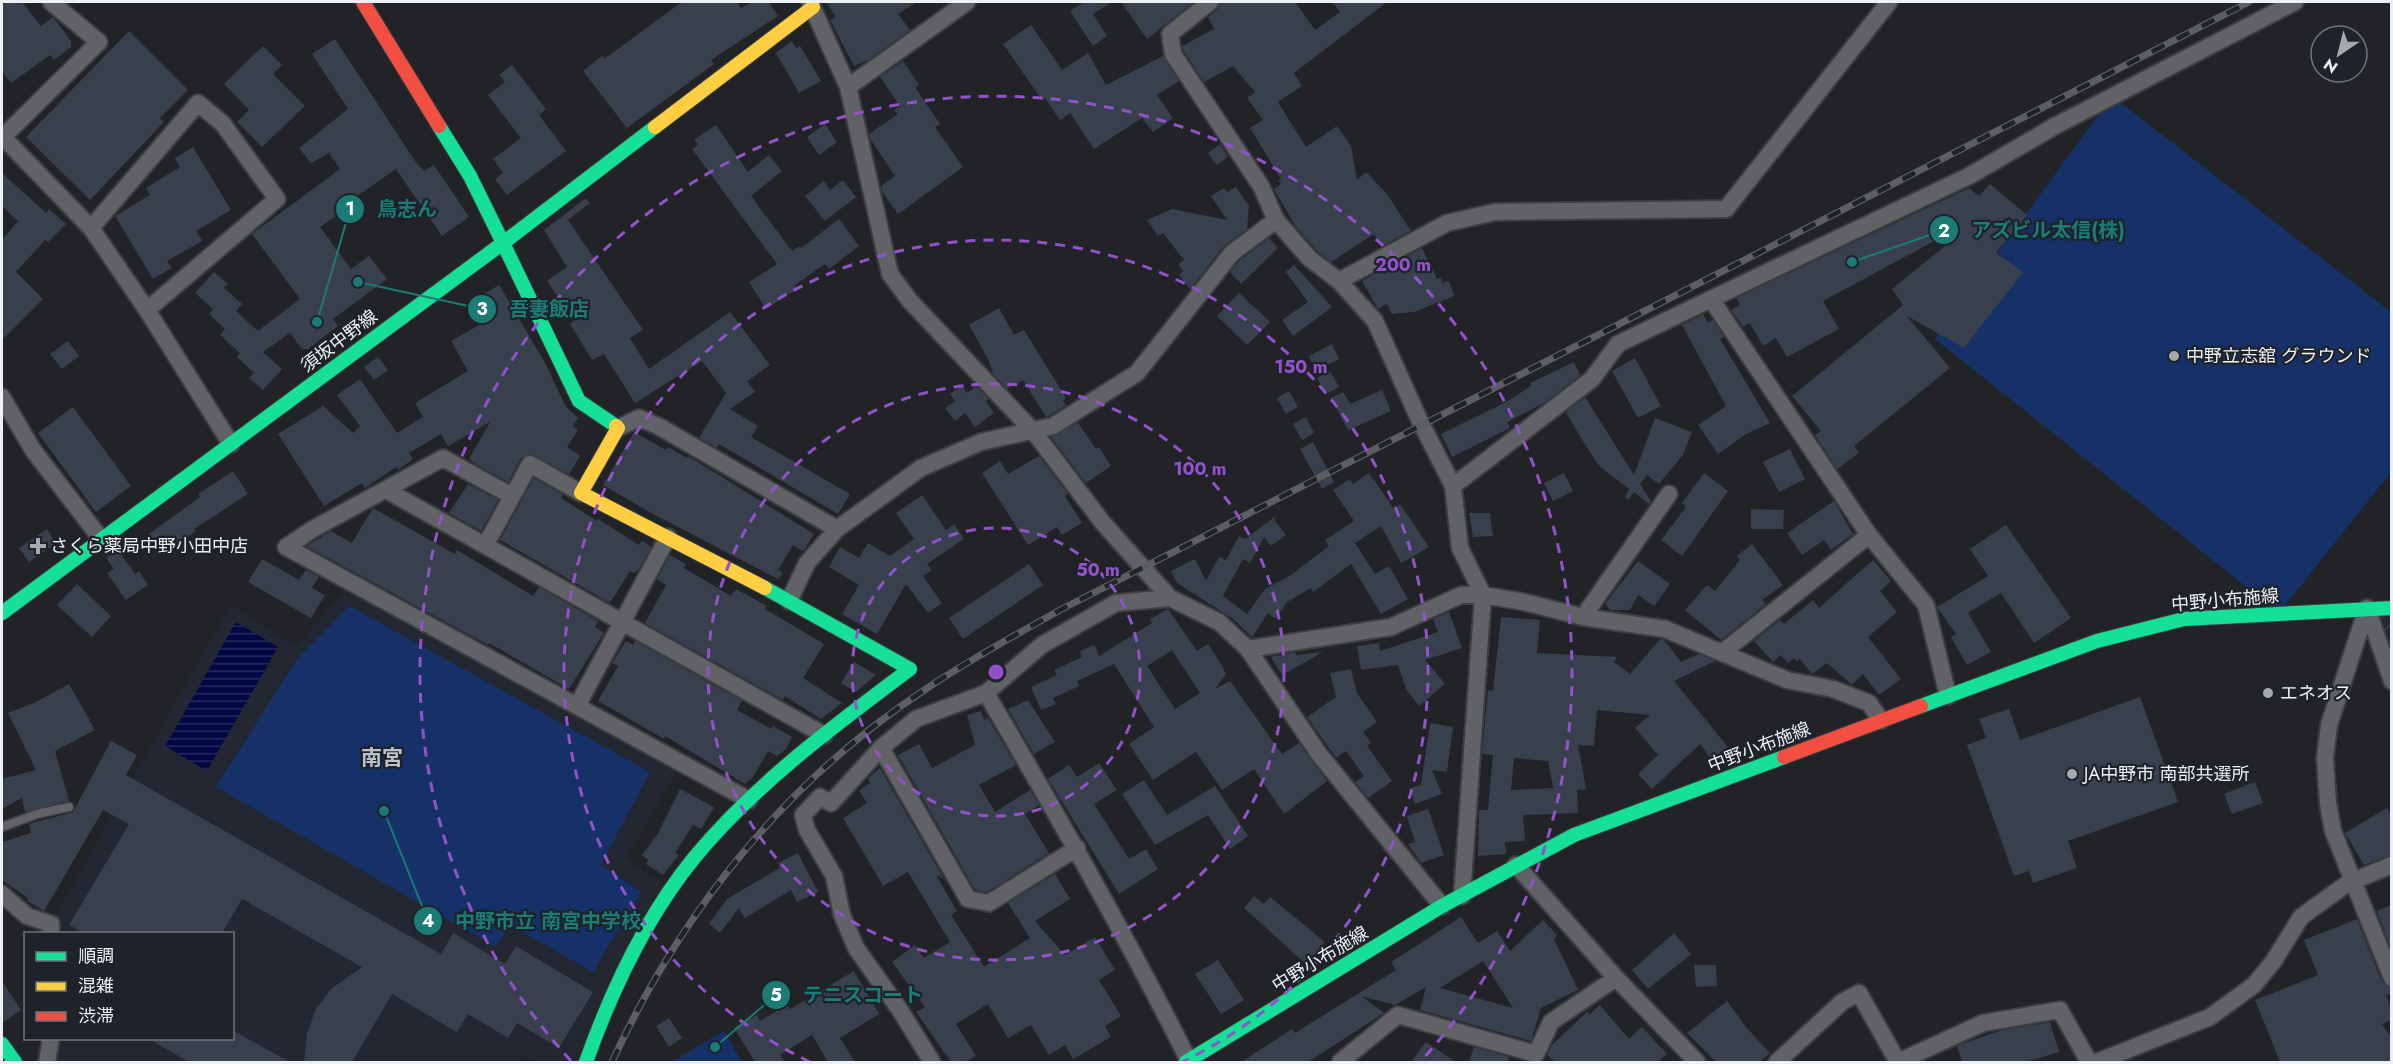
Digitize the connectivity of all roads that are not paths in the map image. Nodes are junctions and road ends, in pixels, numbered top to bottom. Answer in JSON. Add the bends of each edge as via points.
{"nodes":[{"id":1,"x":51,"y":2,"type":"edge"},
{"id":2,"x":363,"y":2,"type":"edge"},
{"id":3,"x":967,"y":2,"type":"edge"},
{"id":4,"x":1210,"y":2,"type":"edge"},
{"id":5,"x":1889,"y":2,"type":"edge"},
{"id":6,"x":2295,"y":2,"type":"edge"},
{"id":7,"x":812,"y":4,"type":"edge"},
{"id":8,"x":848,"y":87,"type":"junction"},
{"id":9,"x":1275,"y":220,"type":"junction"},
{"id":10,"x":91,"y":228,"type":"junction"},
{"id":11,"x":503,"y":243,"type":"junction"},
{"id":12,"x":1340,"y":281,"type":"junction"},
{"id":13,"x":1711,"y":299,"type":"junction"},
{"id":14,"x":147,"y":310,"type":"junction"},
{"id":15,"x":2,"y":397,"type":"edge"},
{"id":16,"x":618,"y":428,"type":"junction"},
{"id":17,"x":1034,"y":432,"type":"junction"},
{"id":18,"x":231,"y":444,"type":"junction"},
{"id":19,"x":1453,"y":486,"type":"junction"},
{"id":20,"x":386,"y":490,"type":"junction"},
{"id":21,"x":581,"y":493,"type":"junction"},
{"id":22,"x":1669,"y":494,"type":"dead end"},
{"id":23,"x":512,"y":496,"type":"junction"},
{"id":24,"x":837,"y":529,"type":"junction"},
{"id":25,"x":1869,"y":535,"type":"junction"},
{"id":26,"x":668,"y":537,"type":"junction"},
{"id":27,"x":101,"y":539,"type":"junction"},
{"id":28,"x":486,"y":544,"type":"junction"},
{"id":29,"x":1483,"y":595,"type":"junction"},
{"id":30,"x":1170,"y":598,"type":"junction"},
{"id":31,"x":789,"y":601,"type":"junction"},
{"id":32,"x":2367,"y":608,"type":"junction"},
{"id":33,"x":2391,"y":608,"type":"edge"},
{"id":34,"x":2,"y":613,"type":"edge"},
{"id":35,"x":1583,"y":617,"type":"junction"},
{"id":36,"x":622,"y":624,"type":"junction"},
{"id":37,"x":1248,"y":649,"type":"junction"},
{"id":38,"x":1723,"y":652,"type":"junction"},
{"id":39,"x":2391,"y":681,"type":"edge"},
{"id":40,"x":986,"y":693,"type":"junction"},
{"id":41,"x":1948,"y":696,"type":"junction"},
{"id":42,"x":577,"y":706,"type":"junction"},
{"id":43,"x":1881,"y":720,"type":"junction"},
{"id":44,"x":824,"y":735,"type":"junction"},
{"id":45,"x":881,"y":748,"type":"junction"},
{"id":46,"x":749,"y":800,"type":"junction"},
{"id":47,"x":69,"y":807,"type":"dead end"},
{"id":48,"x":2,"y":827,"type":"edge"},
{"id":49,"x":1077,"y":848,"type":"junction"},
{"id":50,"x":1516,"y":865,"type":"junction"},
{"id":51,"x":2391,"y":865,"type":"edge"},
{"id":52,"x":2353,"y":883,"type":"junction"},
{"id":53,"x":2,"y":894,"type":"edge"},
{"id":54,"x":1462,"y":896,"type":"junction"},
{"id":55,"x":1442,"y":906,"type":"junction"},
{"id":56,"x":51,"y":932,"type":"edge"},
{"id":57,"x":1616,"y":978,"type":"junction"},
{"id":58,"x":2391,"y":978,"type":"edge"},
{"id":59,"x":51,"y":1040,"type":"edge"},
{"id":60,"x":2,"y":1044,"type":"edge"},
{"id":61,"x":15,"y":1062,"type":"edge"},
{"id":62,"x":47,"y":1062,"type":"edge"},
{"id":63,"x":586,"y":1062,"type":"edge"},
{"id":64,"x":932,"y":1062,"type":"edge"},
{"id":65,"x":1188,"y":1062,"type":"edge"},
{"id":66,"x":1340,"y":1062,"type":"edge"},
{"id":67,"x":1697,"y":1062,"type":"edge"},
{"id":68,"x":1777,"y":1062,"type":"edge"},
{"id":69,"x":2089,"y":1062,"type":"edge"},
{"id":70,"x":2097,"y":1062,"type":"edge"}],
"edges":[{"from":1,"to":10,"type":"street","via":[[99,42],[3,137]]},
{"from":2,"to":11,"type":"main road","via":[[470,176]]},
{"from":3,"to":8,"type":"street"},
{"from":4,"to":9,"type":"street","via":[[1170,34],[1173,54],[1261,186]]},
{"from":5,"to":12,"type":"street","via":[[1726,209],[1495,212],[1447,224]]},
{"from":6,"to":13,"type":"street","via":[[2055,126],[1969,176]]},
{"from":7,"to":8,"type":"street"},
{"from":7,"to":11,"type":"main road","name":"須坂中野線"},
{"from":8,"to":17,"type":"street","via":[[890,274],[910,301]]},
{"from":9,"to":12,"type":"street","via":[[1309,258]]},
{"from":9,"to":17,"type":"street","via":[[1232,253],[1137,373],[1053,426]]},
{"from":10,"to":14,"type":"street"},
{"from":10,"to":14,"type":"street","via":[[198,103],[223,124],[278,199]]},
{"from":11,"to":16,"type":"main road","via":[[579,400]]},
{"from":11,"to":18,"type":"main road","name":"須坂中野線"},
{"from":12,"to":19,"type":"street","via":[[1376,321]]},
{"from":13,"to":19,"type":"street","via":[[1618,344],[1592,379]]},
{"from":13,"to":25,"type":"street"},
{"from":14,"to":18,"type":"street"},
{"from":15,"to":27,"type":"street","via":[[33,450]]},
{"from":16,"to":21,"type":"main road"},
{"from":16,"to":24,"type":"street","via":[[639,418],[658,426]]},
{"from":17,"to":24,"type":"street","via":[[981,442],[921,468]]},
{"from":17,"to":30,"type":"street","via":[[1103,524]]},
{"from":18,"to":27,"type":"main road","name":"須坂中野線"},
{"from":19,"to":29,"type":"street","via":[[1460,548]]},
{"from":20,"to":23,"type":"street","via":[[443,458]]},
{"from":20,"to":28,"type":"street"},
{"from":20,"to":42,"type":"street","via":[[286,547]]},
{"from":21,"to":23,"type":"street","via":[[530,464]]},
{"from":21,"to":26,"type":"main road"},
{"from":22,"to":35,"type":"street"},
{"from":23,"to":28,"type":"street"},
{"from":24,"to":31,"type":"street","via":[[807,563]]},
{"from":25,"to":38,"type":"street"},
{"from":25,"to":41,"type":"street","via":[[1926,605]]},
{"from":26,"to":31,"type":"main road"},
{"from":26,"to":36,"type":"street"},
{"from":27,"to":34,"type":"main road","name":"須坂中野線"},
{"from":28,"to":36,"type":"street"},
{"from":29,"to":35,"type":"street"},
{"from":29,"to":37,"type":"street","via":[[1461,595],[1390,627]]},
{"from":29,"to":54,"type":"street"},
{"from":30,"to":37,"type":"street","via":[[1219,622]]},
{"from":30,"to":40,"type":"street","via":[[1116,603],[1042,645]]},
{"from":31,"to":44,"type":"main road","via":[[910,669]]},
{"from":32,"to":33,"type":"main road","name":"中野小布施線"},
{"from":32,"to":39,"type":"street"},
{"from":32,"to":41,"type":"main road","name":"中野小布施線","via":[[2184,619],[2097,640]]},
{"from":32,"to":52,"type":"street","via":[[2329,725],[2325,758],[2333,831]]},
{"from":35,"to":38,"type":"street","via":[[1665,629]]},
{"from":36,"to":42,"type":"street"},
{"from":36,"to":44,"type":"street"},
{"from":37,"to":55,"type":"street","via":[[1319,754]]},
{"from":38,"to":43,"type":"street","via":[[1787,680],[1833,688],[1869,702]]},
{"from":40,"to":45,"type":"street","via":[[916,719]]},
{"from":40,"to":49,"type":"street"},
{"from":41,"to":43,"type":"main road","name":"中野小布施線"},
{"from":42,"to":46,"type":"street"},
{"from":43,"to":50,"type":"main road","name":"中野小布施線","via":[[1574,835]]},
{"from":44,"to":46,"type":"main road"},
{"from":45,"to":49,"type":"street","via":[[968,899],[989,903]]},
{"from":45,"to":64,"type":"street","via":[[831,803],[820,797],[803,815],[807,830],[834,876],[842,915],[856,948]]},
{"from":46,"to":63,"type":"main road","via":[[672,889],[630,958]]},
{"from":47,"to":48,"type":"lane"},
{"from":49,"to":65,"type":"street","via":[[1142,965]]},
{"from":50,"to":54,"type":"main road","name":"中野小布施線"},
{"from":50,"to":57,"type":"street"},
{"from":51,"to":52,"type":"street"},
{"from":52,"to":58,"type":"street"},
{"from":52,"to":70,"type":"street","via":[[2301,917],[2254,985],[2210,1017]]},
{"from":53,"to":56,"type":"street","via":[[27,916],[51,924]]},
{"from":54,"to":55,"type":"main road","name":"中野小布施線"},
{"from":55,"to":65,"type":"main road","name":"中野小布施線"},
{"from":57,"to":66,"type":"street","via":[[1551,1022],[1536,1054],[1398,1015]]},
{"from":57,"to":67,"type":"street"},
{"from":59,"to":62,"type":"street"},
{"from":60,"to":61,"type":"main road"},
{"from":68,"to":69,"type":"street","via":[[1842,1002],[1859,993],[1898,1062],[1983,1023],[2060,1010]]}]}
